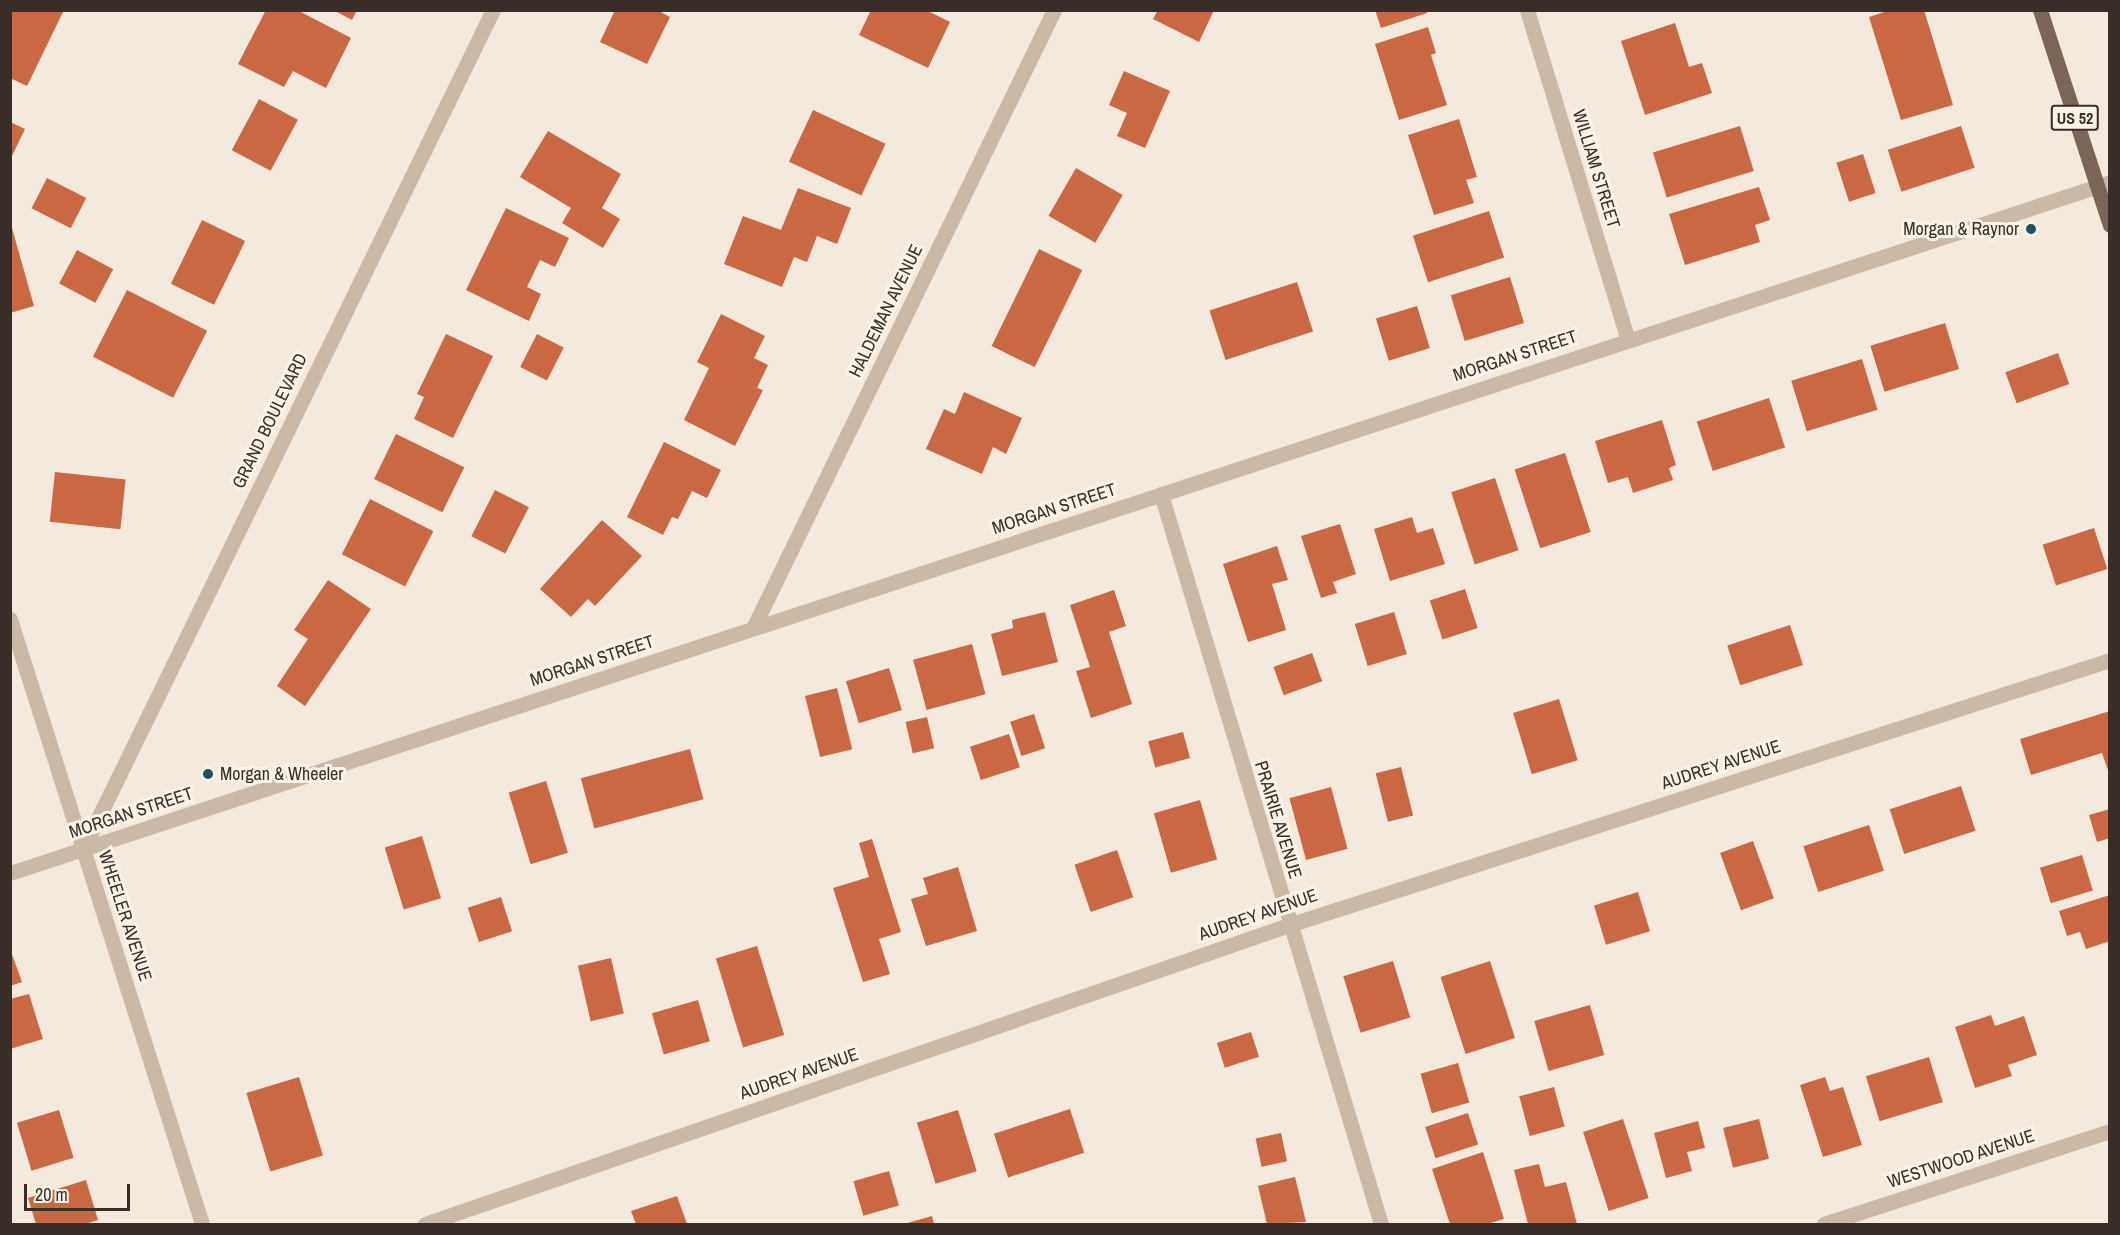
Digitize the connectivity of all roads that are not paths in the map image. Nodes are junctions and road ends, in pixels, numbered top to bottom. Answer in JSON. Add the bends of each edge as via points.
{"nodes":[{"id":1,"x":493,"y":10,"type":"edge"},
{"id":2,"x":1054,"y":10,"type":"edge"},
{"id":3,"x":1527,"y":10,"type":"edge"},
{"id":4,"x":2040,"y":10,"type":"edge"},
{"id":5,"x":2103,"y":184,"type":"edge"},
{"id":6,"x":2109,"y":225,"type":"edge"},
{"id":7,"x":1628,"y":340,"type":"junction"},
{"id":8,"x":1161,"y":494,"type":"junction"},
{"id":9,"x":10,"y":619,"type":"edge"},
{"id":10,"x":753,"y":628,"type":"junction"},
{"id":11,"x":2109,"y":660,"type":"edge"},
{"id":12,"x":83,"y":849,"type":"junction"},
{"id":13,"x":10,"y":873,"type":"edge"},
{"id":14,"x":1289,"y":925,"type":"junction"},
{"id":15,"x":2109,"y":1131,"type":"edge"},
{"id":16,"x":202,"y":1224,"type":"edge"},
{"id":17,"x":425,"y":1224,"type":"edge"},
{"id":18,"x":1381,"y":1224,"type":"edge"},
{"id":19,"x":1824,"y":1224,"type":"edge"}],
"edges":[{"from":1,"to":12,"type":"street","name":"GRAND BOULEVARD"},
{"from":2,"to":10,"type":"street","name":"HALDEMAN AVENUE"},
{"from":3,"to":7,"type":"street","name":"WILLIAM STREET"},
{"from":4,"to":5,"type":"main road","number":"US 52"},
{"from":5,"to":6,"type":"main road","number":"US 52"},
{"from":5,"to":7,"type":"street","name":"MORGAN STREET"},
{"from":7,"to":8,"type":"street","name":"MORGAN STREET"},
{"from":8,"to":10,"type":"street","name":"MORGAN STREET"},
{"from":8,"to":14,"type":"street","name":"PRAIRIE AVENUE"},
{"from":9,"to":12,"type":"street","name":"WHEELER AVENUE"},
{"from":10,"to":12,"type":"street","name":"MORGAN STREET"},
{"from":11,"to":14,"type":"street","name":"AUDREY AVENUE"},
{"from":12,"to":13,"type":"street","name":"MORGAN STREET"},
{"from":12,"to":16,"type":"street","name":"WHEELER AVENUE"},
{"from":14,"to":17,"type":"street","name":"AUDREY AVENUE"},
{"from":14,"to":18,"type":"street","name":"PRAIRIE AVENUE"},
{"from":15,"to":19,"type":"street","name":"WESTWOOD AVENUE"}]}
